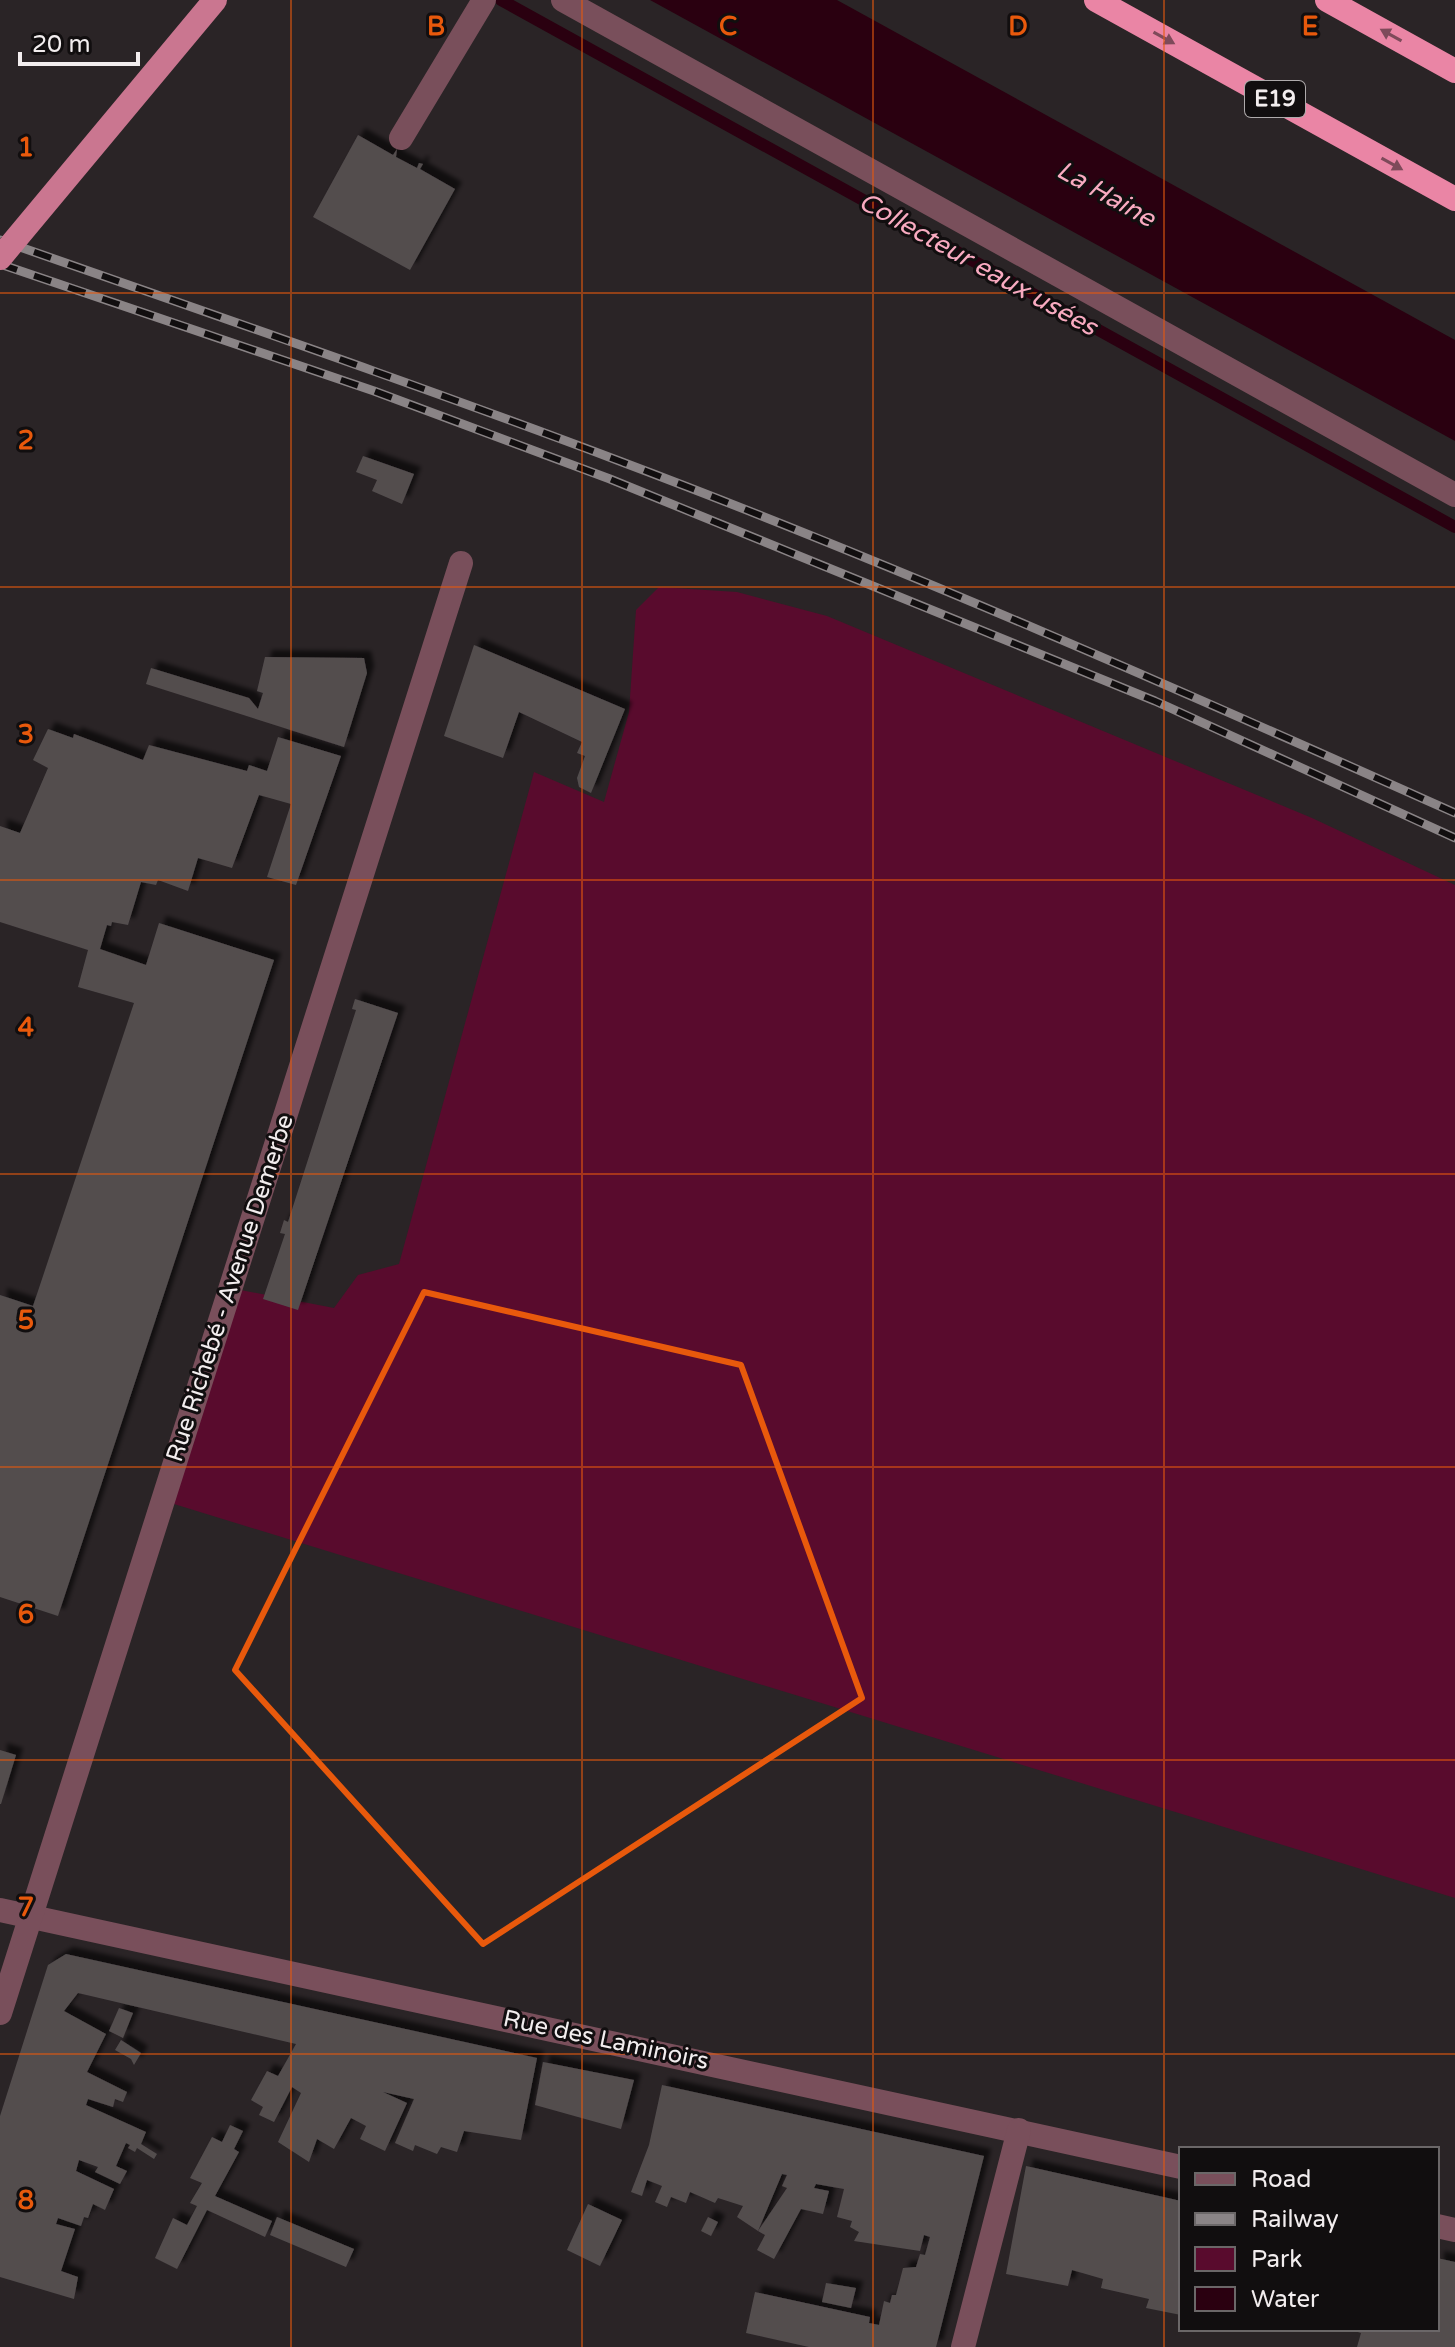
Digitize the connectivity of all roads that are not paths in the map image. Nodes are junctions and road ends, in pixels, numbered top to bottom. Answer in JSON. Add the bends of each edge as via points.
{"nodes":[{"id":1,"x":215,"y":0,"type":"edge"},
{"id":2,"x":484,"y":0,"type":"edge"},
{"id":3,"x":563,"y":0,"type":"edge"},
{"id":4,"x":1096,"y":0,"type":"edge"},
{"id":5,"x":1327,"y":0,"type":"edge"},
{"id":6,"x":1455,"y":71,"type":"edge"},
{"id":7,"x":401,"y":138,"type":"dead end"},
{"id":8,"x":1455,"y":199,"type":"edge"},
{"id":9,"x":0,"y":258,"type":"edge"},
{"id":10,"x":1455,"y":495,"type":"edge"},
{"id":11,"x":461,"y":563,"type":"dead end"},
{"id":12,"x":0,"y":1910,"type":"edge"},
{"id":13,"x":31,"y":1915,"type":"junction"},
{"id":14,"x":0,"y":2013,"type":"edge"},
{"id":15,"x":1019,"y":2130,"type":"junction"},
{"id":16,"x":1179,"y":2167,"type":"edge"},
{"id":17,"x":963,"y":2347,"type":"edge"}],
"edges":[{"from":1,"to":9,"type":"main road","bridge":true},
{"from":2,"to":7,"type":"street"},
{"from":3,"to":10,"type":"street"},
{"from":4,"to":8,"type":"highway","number":"E19","one_way":true},
{"from":6,"to":5,"type":"highway","one_way":true},
{"from":11,"to":13,"type":"street","name":"Rue Richebé - Avenue Demerbe"},
{"from":12,"to":13,"type":"street","name":"Rue des Laminoirs"},
{"from":13,"to":14,"type":"street","name":"Rue Richebé - Avenue Demerbe"},
{"from":13,"to":15,"type":"street","name":"Rue des Laminoirs"},
{"from":15,"to":16,"type":"street","name":"Rue des Laminoirs"},
{"from":15,"to":17,"type":"street"}]}
